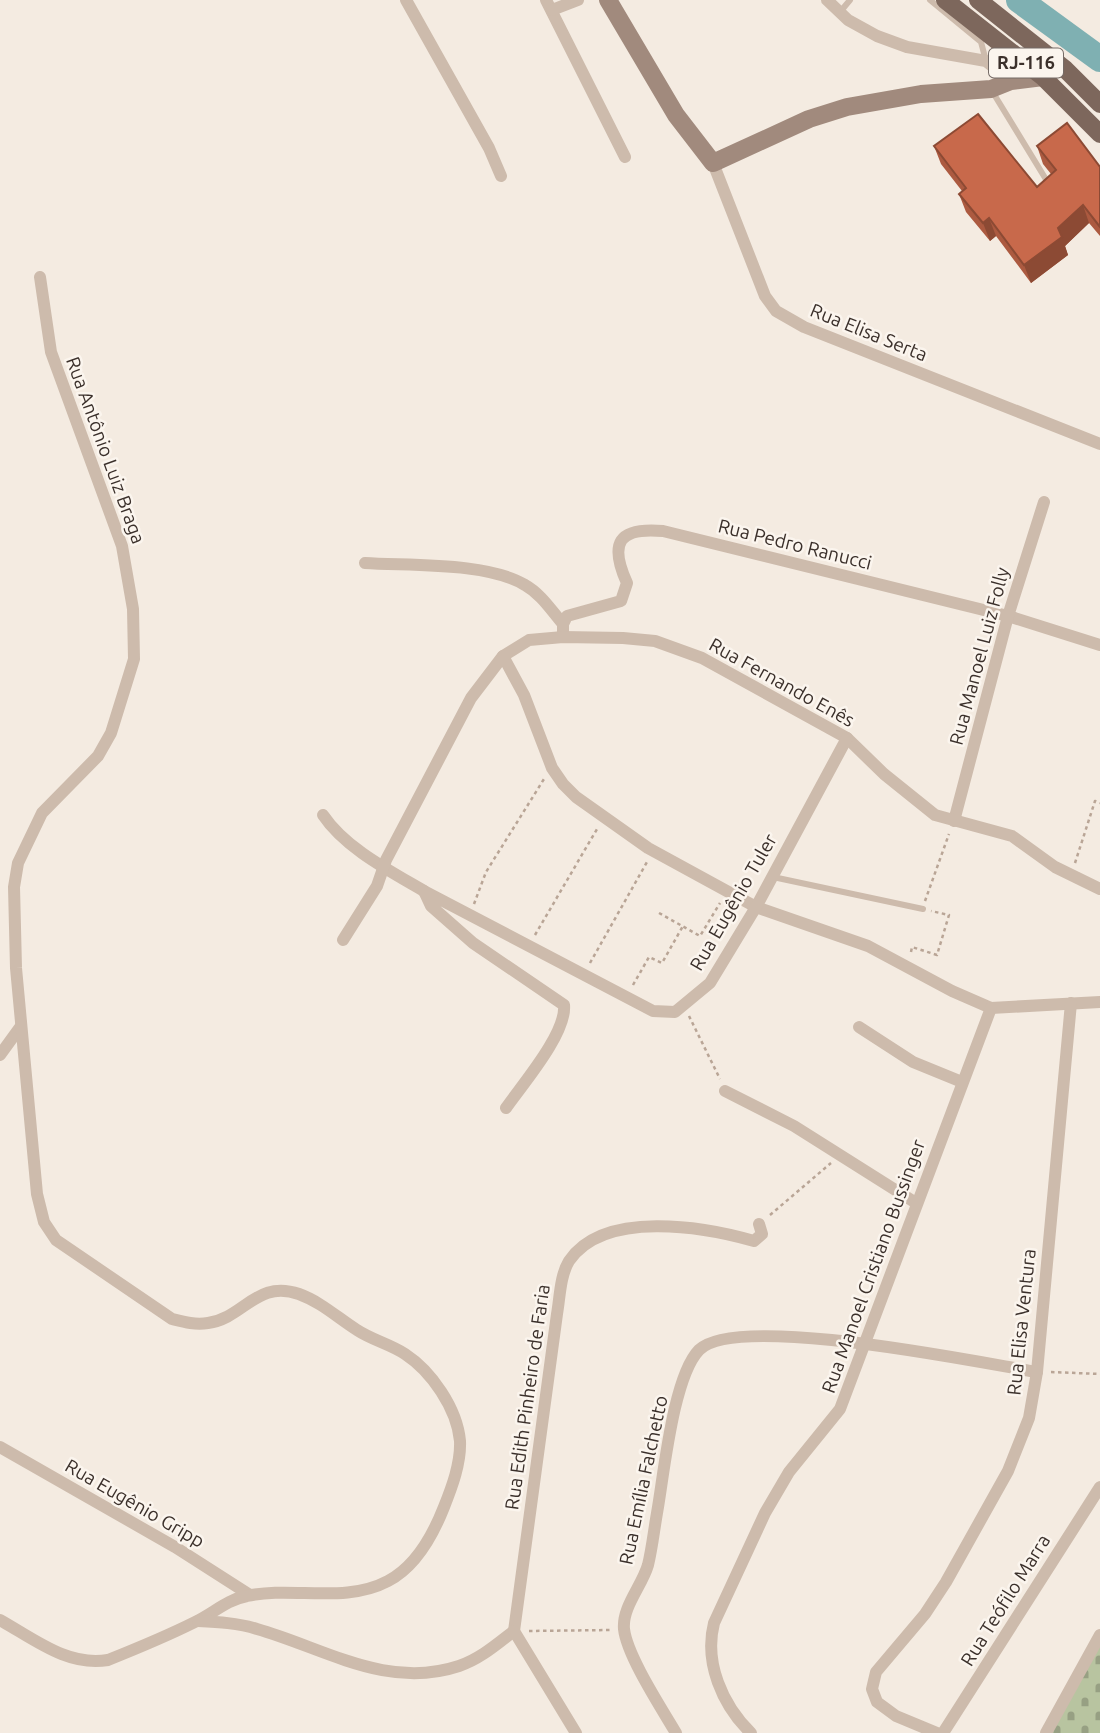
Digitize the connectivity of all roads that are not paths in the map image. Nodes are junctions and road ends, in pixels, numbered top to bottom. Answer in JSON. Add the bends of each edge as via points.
{"nodes":[{"id":1,"x":406,"y":0,"type":"edge"},
{"id":2,"x":579,"y":0,"type":"edge"},
{"id":3,"x":608,"y":0,"type":"edge"},
{"id":4,"x":827,"y":0,"type":"edge"},
{"id":5,"x":850,"y":0,"type":"edge"},
{"id":6,"x":930,"y":0,"type":"edge"},
{"id":7,"x":945,"y":0,"type":"edge"},
{"id":8,"x":978,"y":0,"type":"edge"},
{"id":9,"x":549,"y":5,"type":"edge"},
{"id":10,"x":840,"y":12,"type":"junction"},
{"id":11,"x":984,"y":38,"type":"junction"},
{"id":12,"x":986,"y":61,"type":"junction"},
{"id":13,"x":1065,"y":69,"type":"junction"},
{"id":14,"x":1043,"y":76,"type":"junction"},
{"id":15,"x":1011,"y":81,"type":"junction"},
{"id":16,"x":991,"y":89,"type":"junction"},
{"id":17,"x":1100,"y":104,"type":"edge"},
{"id":18,"x":1100,"y":134,"type":"edge"},
{"id":19,"x":625,"y":157,"type":"dead end"},
{"id":20,"x":713,"y":163,"type":"junction"},
{"id":21,"x":501,"y":176,"type":"dead end"},
{"id":22,"x":1053,"y":190,"type":"edge"},
{"id":23,"x":40,"y":277,"type":"dead end"},
{"id":24,"x":1100,"y":444,"type":"edge"},
{"id":25,"x":1044,"y":502,"type":"dead end"},
{"id":26,"x":365,"y":563,"type":"dead end"},
{"id":27,"x":1008,"y":616,"type":"junction"},
{"id":28,"x":563,"y":630,"type":"junction"},
{"id":29,"x":1100,"y":645,"type":"edge"},
{"id":30,"x":503,"y":656,"type":"junction"},
{"id":31,"x":847,"y":738,"type":"junction"},
{"id":32,"x":323,"y":815,"type":"dead end"},
{"id":33,"x":954,"y":821,"type":"junction"},
{"id":34,"x":383,"y":867,"type":"junction"},
{"id":35,"x":771,"y":876,"type":"junction"},
{"id":36,"x":1100,"y":888,"type":"edge"},
{"id":37,"x":425,"y":891,"type":"junction"},
{"id":38,"x":756,"y":907,"type":"junction"},
{"id":39,"x":923,"y":909,"type":"road end"},
{"id":40,"x":343,"y":940,"type":"dead end"},
{"id":41,"x":1100,"y":1002,"type":"edge"},
{"id":42,"x":1071,"y":1003,"type":"junction"},
{"id":43,"x":991,"y":1009,"type":"junction"},
{"id":44,"x":21,"y":1026,"type":"junction"},
{"id":45,"x":859,"y":1027,"type":"dead end"},
{"id":46,"x":0,"y":1055,"type":"edge"},
{"id":47,"x":962,"y":1082,"type":"junction"},
{"id":48,"x":725,"y":1091,"type":"road end"},
{"id":49,"x":506,"y":1108,"type":"dead end"},
{"id":50,"x":916,"y":1203,"type":"junction"},
{"id":51,"x":759,"y":1224,"type":"road end"},
{"id":52,"x":866,"y":1342,"type":"junction"},
{"id":53,"x":1038,"y":1372,"type":"junction"},
{"id":54,"x":0,"y":1447,"type":"edge"},
{"id":55,"x":1100,"y":1487,"type":"edge"},
{"id":56,"x":250,"y":1595,"type":"junction"},
{"id":57,"x":0,"y":1620,"type":"edge"},
{"id":58,"x":198,"y":1621,"type":"junction"},
{"id":59,"x":514,"y":1631,"type":"junction"},
{"id":60,"x":1100,"y":1635,"type":"edge"},
{"id":61,"x":576,"y":1733,"type":"edge"},
{"id":62,"x":676,"y":1733,"type":"edge"},
{"id":63,"x":751,"y":1733,"type":"edge"},
{"id":64,"x":936,"y":1733,"type":"edge"},
{"id":65,"x":943,"y":1733,"type":"edge"},
{"id":66,"x":1046,"y":1733,"type":"edge"}],
"edges":[{"from":1,"to":21,"type":"street"},
{"from":2,"to":9,"type":"street"},
{"from":3,"to":20,"type":"street","via":[[676,115]]},
{"from":4,"to":10,"type":"street"},
{"from":5,"to":10,"type":"lane"},
{"from":6,"to":11,"type":"lane"},
{"from":7,"to":11,"type":"main road","number":"RJ-116"},
{"from":8,"to":13,"type":"main road","number":"RJ-116"},
{"from":9,"to":19,"type":"street"},
{"from":10,"to":12,"type":"street","via":[[877,36],[907,47]]},
{"from":11,"to":12,"type":"lane"},
{"from":11,"to":14,"type":"main road","number":"RJ-116"},
{"from":12,"to":15,"type":"street"},
{"from":13,"to":14,"type":"main road"},
{"from":13,"to":17,"type":"main road","number":"RJ-116"},
{"from":14,"to":15,"type":"street"},
{"from":14,"to":18,"type":"main road","number":"RJ-116"},
{"from":15,"to":16,"type":"street"},
{"from":16,"to":20,"type":"street","via":[[921,94],[848,107],[809,119]]},
{"from":16,"to":22,"type":"lane"},
{"from":20,"to":24,"type":"street","name":"Rua Elisa Serta","via":[[765,296],[776,311],[804,327]]},
{"from":23,"to":44,"type":"street","name":"Rua Antônio Luiz Braga","via":[[51,352],[122,547],[133,609],[134,659],[111,733],[98,756],[42,813],[18,863],[14,912]]},
{"from":25,"to":27,"type":"street","name":"Rua Manoel Luiz Folly"},
{"from":26,"to":28,"type":"street","via":[[502,576],[537,593]]},
{"from":27,"to":28,"type":"street","name":"Rua Pedro Ranucci","via":[[644,529],[624,536],[617,547],[617,561],[627,583],[621,601],[571,614]]},
{"from":27,"to":29,"type":"street","name":"Rua Pedro Ranucci"},
{"from":27,"to":33,"type":"street","name":"Rua Manoel Luiz Folly"},
{"from":28,"to":30,"type":"street","name":"Rua Fernando Enês","via":[[529,640]]},
{"from":28,"to":31,"type":"street","name":"Rua Fernando Enês","via":[[655,641],[681,649]]},
{"from":30,"to":34,"type":"street","name":"Rua Fernando Enês","via":[[471,698]]},
{"from":30,"to":38,"type":"street","via":[[524,695],[552,768],[576,797],[653,850]]},
{"from":31,"to":33,"type":"street","name":"Rua Fernando Enês","via":[[918,804]]},
{"from":31,"to":35,"type":"street","name":"Rua Eugênio Tuler"},
{"from":32,"to":34,"type":"street","via":[[331,828]]},
{"from":33,"to":36,"type":"street","name":"Rua Fernando Enês","via":[[1012,836],[1071,876]]},
{"from":34,"to":37,"type":"street"},
{"from":34,"to":40,"type":"street","name":"Rua Fernando Enês","via":[[377,886]]},
{"from":35,"to":38,"type":"street","name":"Rua Eugênio Tuler"},
{"from":35,"to":39,"type":"lane"},
{"from":37,"to":38,"type":"street","name":"Rua Eugênio Tuler","via":[[660,1013],[685,1007],[710,983]]},
{"from":37,"to":49,"type":"street","via":[[431,906],[451,925],[564,1005],[558,1031]]},
{"from":38,"to":43,"type":"street","via":[[868,946]]},
{"from":41,"to":42,"type":"street"},
{"from":42,"to":43,"type":"street"},
{"from":42,"to":53,"type":"street","name":"Rua Elisa Ventura"},
{"from":43,"to":47,"type":"street","name":"Rua Manoel Cristiano Bussinger"},
{"from":44,"to":46,"type":"street"},
{"from":44,"to":56,"type":"street","name":"Rua Antônio Luiz Braga","via":[[37,1194],[44,1222],[56,1240],[172,1319],[191,1324],[222,1319],[264,1292],[298,1293],[404,1353],[429,1373],[448,1405],[460,1440],[455,1481],[435,1529],[408,1566],[371,1588]]},
{"from":45,"to":47,"type":"street","via":[[913,1062]]},
{"from":47,"to":50,"type":"street","name":"Rua Manoel Cristiano Bussinger"},
{"from":48,"to":50,"type":"street"},
{"from":50,"to":52,"type":"street","name":"Rua Manoel Cristiano Bussinger"},
{"from":51,"to":59,"type":"street","name":"Rua Edith Pinheiro de Faria","via":[[762,1234],[754,1241],[695,1226],[628,1229],[587,1244],[568,1263]]},
{"from":52,"to":53,"type":"street"},
{"from":52,"to":62,"type":"street","name":"Rua Emília Falchetto","via":[[721,1340],[699,1350],[686,1374],[673,1419],[648,1565],[627,1611],[624,1630]]},
{"from":52,"to":63,"type":"street","name":"Rua Manoel Cristiano Bussinger","via":[[841,1409],[789,1472],[714,1623],[710,1660],[727,1702]]},
{"from":53,"to":64,"type":"street","name":"Rua Elisa Ventura","via":[[1029,1418],[1008,1471],[946,1582],[872,1683],[877,1702]]},
{"from":54,"to":56,"type":"street","name":"Rua Eugênio Gripp"},
{"from":55,"to":65,"type":"street","name":"Rua Teófilo Marra"},
{"from":56,"to":58,"type":"street","name":"Rua Antônio Luiz Braga","via":[[229,1600]]},
{"from":57,"to":58,"type":"street","name":"Rua Antônio Luiz Braga","via":[[61,1654],[94,1662],[129,1652]]},
{"from":58,"to":59,"type":"street","via":[[254,1628],[376,1670],[418,1672],[461,1665]]},
{"from":59,"to":61,"type":"street"},
{"from":60,"to":66,"type":"street"}]}
